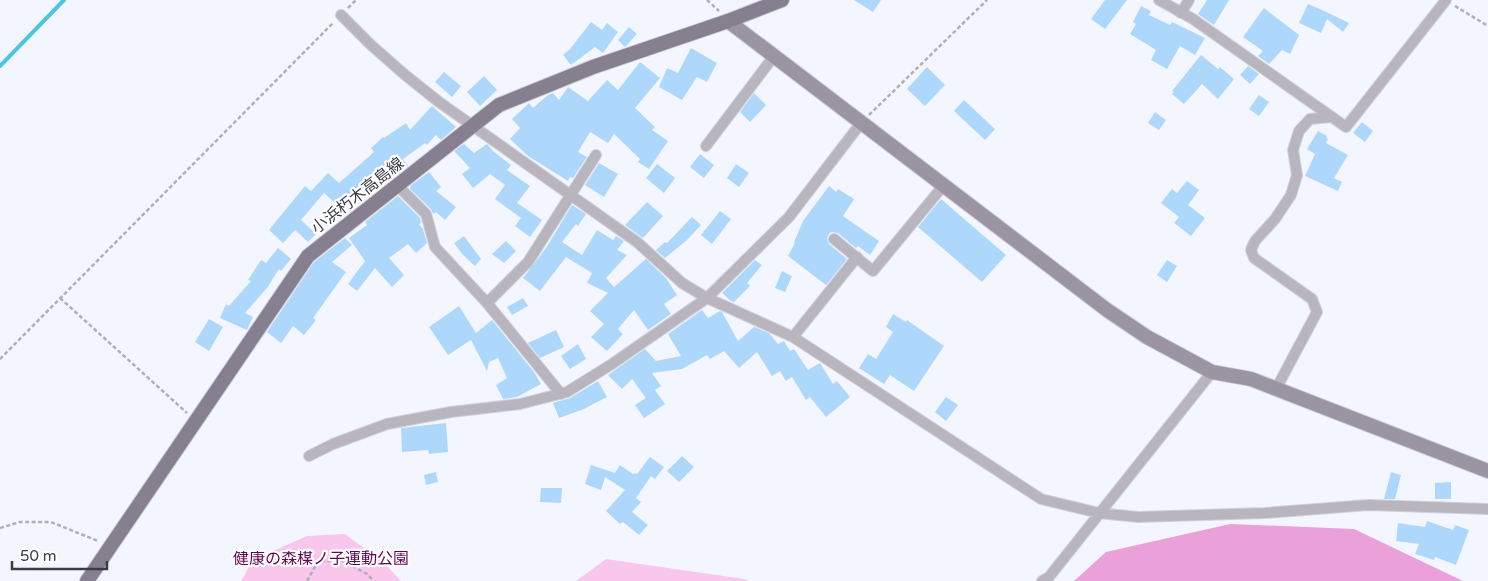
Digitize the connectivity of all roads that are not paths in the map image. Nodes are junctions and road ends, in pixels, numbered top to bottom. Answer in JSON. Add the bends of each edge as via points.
{"nodes":[{"id":1,"x":782,"y":0,"type":"edge"},
{"id":2,"x":1159,"y":0,"type":"edge"},
{"id":3,"x":1188,"y":0,"type":"edge"},
{"id":4,"x":1446,"y":0,"type":"edge"},
{"id":5,"x":1181,"y":13,"type":"junction"},
{"id":6,"x":341,"y":15,"type":"road end"},
{"id":7,"x":728,"y":21,"type":"junction"},
{"id":8,"x":774,"y":56,"type":"junction"},
{"id":9,"x":1330,"y":117,"type":"junction"},
{"id":10,"x":861,"y":123,"type":"junction"},
{"id":11,"x":473,"y":125,"type":"junction"},
{"id":12,"x":706,"y":146,"type":"dead end"},
{"id":13,"x":596,"y":155,"type":"dead end"},
{"id":14,"x":397,"y":185,"type":"junction"},
{"id":15,"x":943,"y":186,"type":"junction"},
{"id":16,"x":570,"y":195,"type":"junction"},
{"id":17,"x":834,"y":239,"type":"dead end"},
{"id":18,"x":857,"y":257,"type":"junction"},
{"id":19,"x":707,"y":298,"type":"junction"},
{"id":20,"x":487,"y":303,"type":"junction"},
{"id":21,"x":793,"y":337,"type":"junction"},
{"id":22,"x":1212,"y":372,"type":"junction"},
{"id":23,"x":1276,"y":389,"type":"junction"},
{"id":24,"x":561,"y":394,"type":"junction"},
{"id":25,"x":309,"y":456,"type":"dead end"},
{"id":26,"x":1488,"y":471,"type":"edge"},
{"id":27,"x":1488,"y":509,"type":"edge"},
{"id":28,"x":1099,"y":513,"type":"junction"},
{"id":29,"x":87,"y":581,"type":"edge"},
{"id":30,"x":1042,"y":581,"type":"edge"}],
"edges":[{"from":1,"to":7,"type":"main road","name":"小浜朽木高島線"},
{"from":2,"to":5,"type":"street"},
{"from":3,"to":5,"type":"street"},
{"from":4,"to":9,"type":"street","via":[[1346,127]]},
{"from":5,"to":9,"type":"street"},
{"from":6,"to":11,"type":"street","via":[[404,74]]},
{"from":7,"to":8,"type":"main road"},
{"from":7,"to":11,"type":"main road","name":"小浜朽木高島線","via":[[550,84],[499,105]]},
{"from":8,"to":10,"type":"main road"},
{"from":8,"to":12,"type":"street"},
{"from":9,"to":23,"type":"street","via":[[1310,119],[1299,131],[1293,150],[1297,175],[1291,195],[1251,250],[1254,258],[1312,299],[1317,312]]},
{"from":10,"to":15,"type":"main road"},
{"from":10,"to":19,"type":"street","via":[[789,217]]},
{"from":11,"to":14,"type":"main road","name":"小浜朽木高島線"},
{"from":11,"to":16,"type":"street"},
{"from":13,"to":16,"type":"street"},
{"from":14,"to":20,"type":"street","via":[[426,214],[435,247]]},
{"from":14,"to":29,"type":"main road","name":"小浜朽木高島線","via":[[308,256]]},
{"from":15,"to":18,"type":"street","via":[[873,271]]},
{"from":15,"to":22,"type":"main road","via":[[1107,310],[1147,337]]},
{"from":16,"to":19,"type":"street","via":[[637,242],[682,284]]},
{"from":16,"to":20,"type":"street","via":[[528,262]]},
{"from":17,"to":18,"type":"street"},
{"from":18,"to":21,"type":"street"},
{"from":19,"to":21,"type":"street"},
{"from":19,"to":24,"type":"street","via":[[612,364]]},
{"from":20,"to":24,"type":"street"},
{"from":21,"to":28,"type":"street","via":[[1041,499]]},
{"from":22,"to":23,"type":"main road","via":[[1251,379]]},
{"from":22,"to":28,"type":"street"},
{"from":23,"to":26,"type":"main road"},
{"from":24,"to":25,"type":"street","via":[[520,404],[387,424]]},
{"from":27,"to":28,"type":"street","via":[[1368,505],[1138,518]]},
{"from":28,"to":30,"type":"street","via":[[1049,577]]}]}
